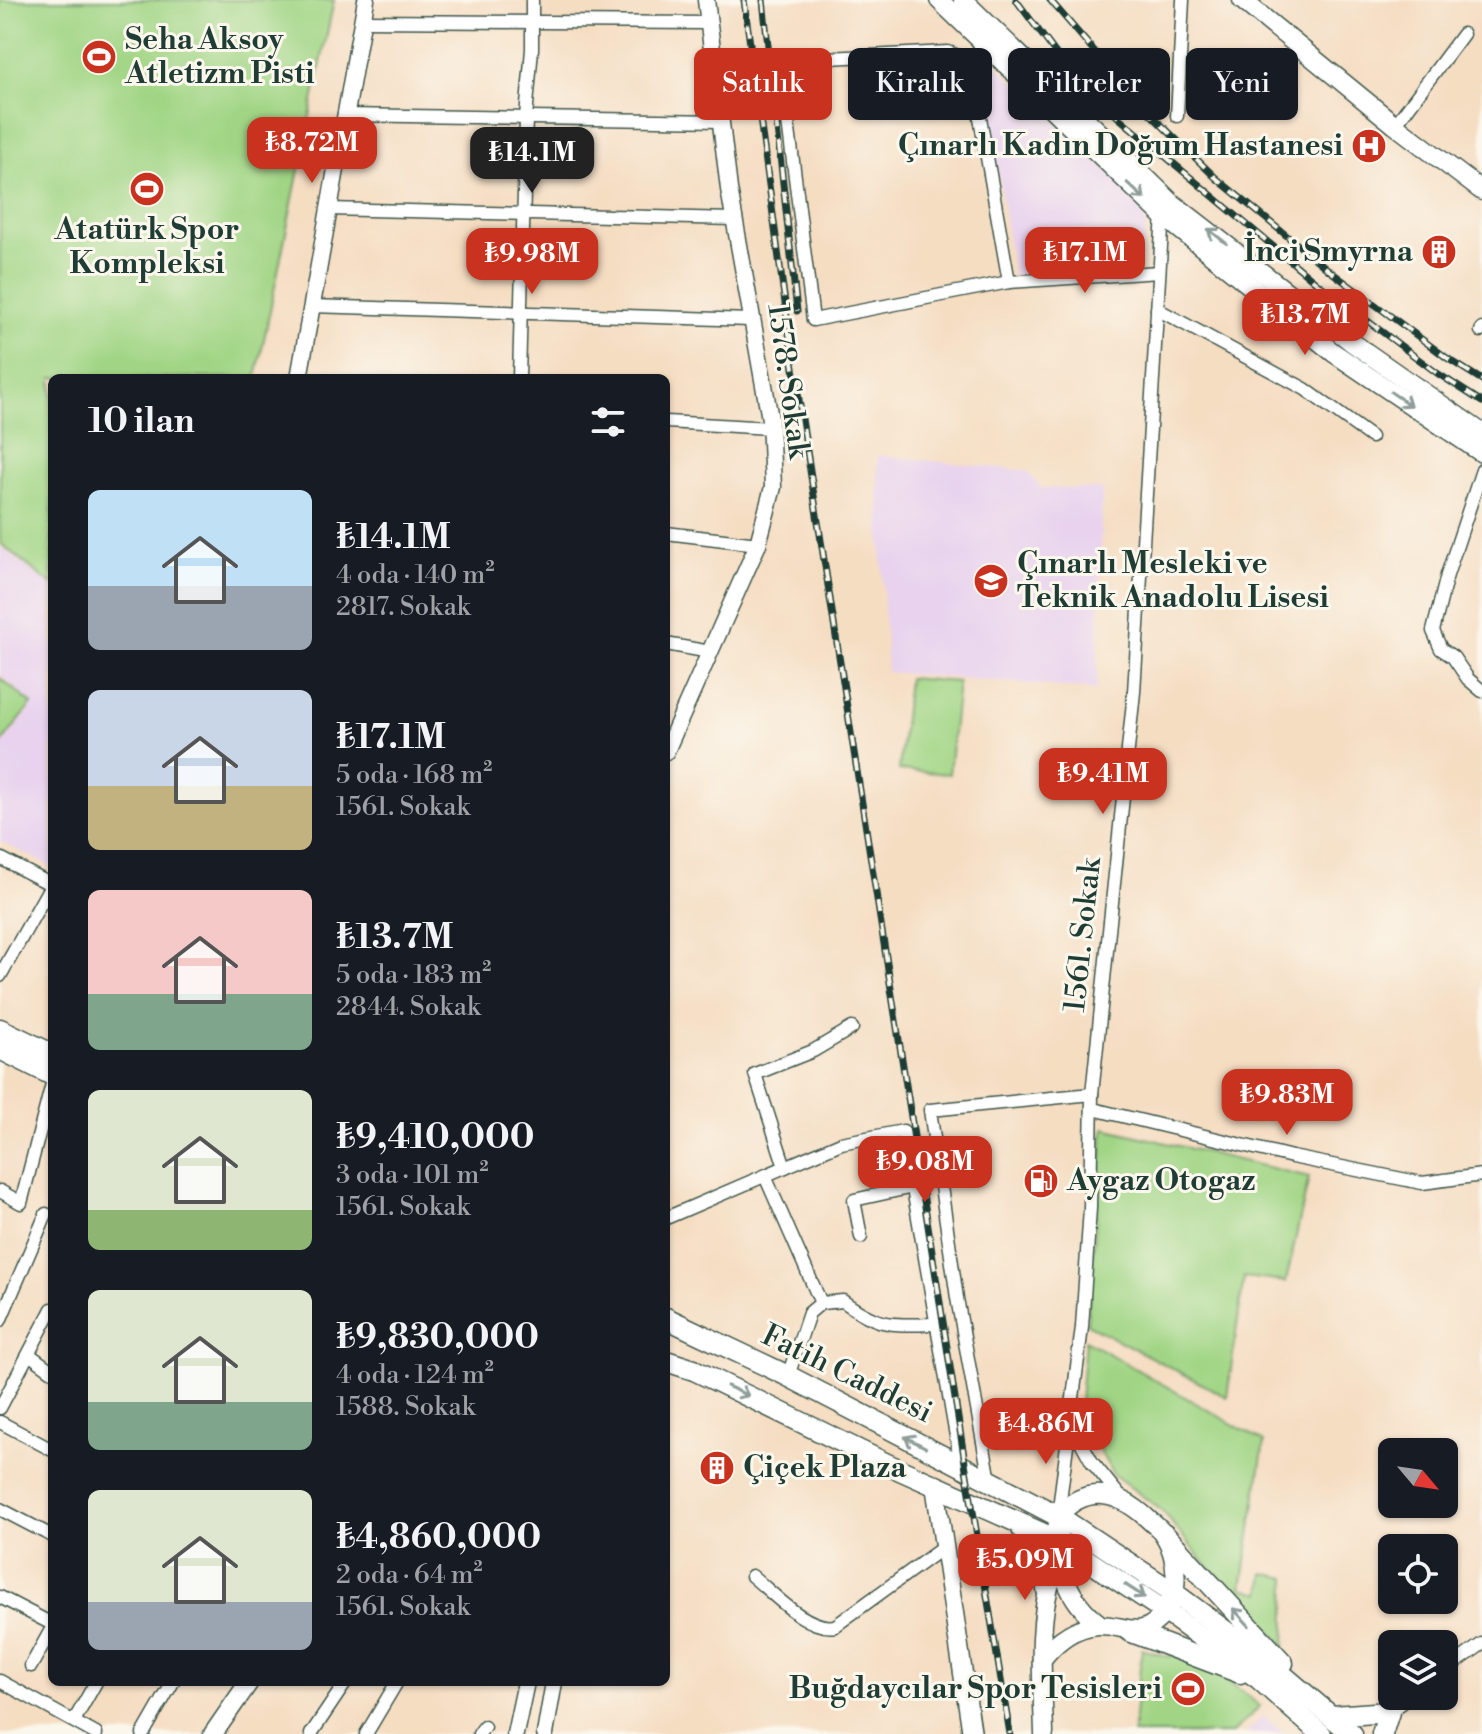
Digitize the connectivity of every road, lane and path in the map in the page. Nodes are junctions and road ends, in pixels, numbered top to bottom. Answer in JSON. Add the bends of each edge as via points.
{"nodes":[{"id":1,"x":366,"y":0,"type":"edge"},
{"id":2,"x":532,"y":0,"type":"edge"},
{"id":3,"x":706,"y":0,"type":"edge"},
{"id":4,"x":939,"y":0,"type":"edge"},
{"id":5,"x":963,"y":0,"type":"edge"},
{"id":6,"x":1183,"y":0,"type":"edge"},
{"id":7,"x":1242,"y":0,"type":"edge"},
{"id":8,"x":361,"y":21,"type":"junction"},
{"id":9,"x":532,"y":22,"type":"junction"},
{"id":10,"x":709,"y":23,"type":"junction"},
{"id":11,"x":1463,"y":34,"type":"dead end"},
{"id":12,"x":984,"y":44,"type":"junction"},
{"id":13,"x":981,"y":48,"type":"edge"},
{"id":14,"x":848,"y":57,"type":"edge"},
{"id":15,"x":344,"y":115,"type":"junction"},
{"id":16,"x":1177,"y":116,"type":"dead end"},
{"id":17,"x":526,"y":117,"type":"junction"},
{"id":18,"x":980,"y":120,"type":"edge"},
{"id":19,"x":721,"y":121,"type":"junction"},
{"id":20,"x":1395,"y":125,"type":"junction"},
{"id":21,"x":1482,"y":191,"type":"edge"},
{"id":22,"x":1166,"y":208,"type":"junction"},
{"id":23,"x":328,"y":209,"type":"junction"},
{"id":24,"x":523,"y":213,"type":"junction"},
{"id":25,"x":734,"y":219,"type":"junction"},
{"id":26,"x":1159,"y":272,"type":"junction"},
{"id":27,"x":1009,"y":282,"type":"junction"},
{"id":28,"x":311,"y":306,"type":"junction"},
{"id":29,"x":1157,"y":309,"type":"junction"},
{"id":30,"x":522,"y":314,"type":"junction"},
{"id":31,"x":751,"y":320,"type":"junction"},
{"id":32,"x":300,"y":374,"type":"edge"},
{"id":33,"x":519,"y":374,"type":"edge"},
{"id":34,"x":670,"y":422,"type":"edge"},
{"id":35,"x":770,"y":428,"type":"junction"},
{"id":36,"x":1482,"y":433,"type":"edge"},
{"id":37,"x":1371,"y":437,"type":"dead end"},
{"id":38,"x":1482,"y":453,"type":"edge"},
{"id":39,"x":1482,"y":470,"type":"edge"},
{"id":40,"x":670,"y":533,"type":"edge"},
{"id":41,"x":758,"y":544,"type":"junction"},
{"id":42,"x":670,"y":645,"type":"edge"},
{"id":43,"x":710,"y":652,"type":"junction"},
{"id":44,"x":1482,"y":691,"type":"edge"},
{"id":45,"x":670,"y":741,"type":"edge"},
{"id":46,"x":0,"y":858,"type":"edge"},
{"id":47,"x":48,"y":883,"type":"edge"},
{"id":48,"x":48,"y":892,"type":"edge"},
{"id":49,"x":0,"y":976,"type":"edge"},
{"id":50,"x":852,"y":1028,"type":"dead end"},
{"id":51,"x":0,"y":1029,"type":"edge"},
{"id":52,"x":0,"y":1049,"type":"edge"},
{"id":53,"x":48,"y":1052,"type":"edge"},
{"id":54,"x":48,"y":1073,"type":"edge"},
{"id":55,"x":1092,"y":1094,"type":"junction"},
{"id":56,"x":48,"y":1099,"type":"edge"},
{"id":57,"x":1093,"y":1109,"type":"junction"},
{"id":58,"x":785,"y":1167,"type":"junction"},
{"id":59,"x":1482,"y":1175,"type":"edge"},
{"id":60,"x":765,"y":1176,"type":"junction"},
{"id":61,"x":913,"y":1187,"type":"junction"},
{"id":62,"x":0,"y":1191,"type":"edge"},
{"id":63,"x":21,"y":1203,"type":"junction"},
{"id":64,"x":680,"y":1211,"type":"junction"},
{"id":65,"x":48,"y":1216,"type":"edge"},
{"id":66,"x":670,"y":1216,"type":"edge"},
{"id":67,"x":48,"y":1218,"type":"edge"},
{"id":68,"x":670,"y":1224,"type":"edge"},
{"id":69,"x":861,"y":1237,"type":"dead end"},
{"id":70,"x":821,"y":1303,"type":"junction"},
{"id":71,"x":48,"y":1317,"type":"edge"},
{"id":72,"x":670,"y":1320,"type":"edge"},
{"id":73,"x":0,"y":1321,"type":"edge"},
{"id":74,"x":936,"y":1324,"type":"junction"},
{"id":75,"x":30,"y":1355,"type":"junction"},
{"id":76,"x":670,"y":1362,"type":"edge"},
{"id":77,"x":48,"y":1368,"type":"edge"},
{"id":78,"x":788,"y":1376,"type":"junction"},
{"id":79,"x":0,"y":1408,"type":"edge"},
{"id":80,"x":1069,"y":1420,"type":"junction"},
{"id":81,"x":0,"y":1422,"type":"edge"},
{"id":82,"x":48,"y":1448,"type":"edge"},
{"id":83,"x":961,"y":1465,"type":"junction"},
{"id":84,"x":990,"y":1481,"type":"junction"},
{"id":85,"x":935,"y":1485,"type":"junction"},
{"id":86,"x":1122,"y":1499,"type":"junction"},
{"id":87,"x":0,"y":1509,"type":"edge"},
{"id":88,"x":1058,"y":1516,"type":"junction"},
{"id":89,"x":1013,"y":1521,"type":"junction"},
{"id":90,"x":48,"y":1534,"type":"edge"},
{"id":91,"x":1165,"y":1535,"type":"junction"},
{"id":92,"x":945,"y":1546,"type":"junction"},
{"id":93,"x":1058,"y":1547,"type":"junction"},
{"id":94,"x":752,"y":1576,"type":"dead end"},
{"id":95,"x":1047,"y":1590,"type":"junction"},
{"id":96,"x":0,"y":1597,"type":"edge"},
{"id":97,"x":1170,"y":1603,"type":"junction"},
{"id":98,"x":48,"y":1624,"type":"edge"},
{"id":99,"x":1101,"y":1625,"type":"junction"},
{"id":100,"x":1129,"y":1631,"type":"junction"},
{"id":101,"x":48,"y":1634,"type":"edge"},
{"id":102,"x":1482,"y":1644,"type":"edge"},
{"id":103,"x":1042,"y":1659,"type":"junction"},
{"id":104,"x":1458,"y":1661,"type":"edge"},
{"id":105,"x":31,"y":1666,"type":"dead end"},
{"id":106,"x":1259,"y":1679,"type":"junction"},
{"id":107,"x":0,"y":1681,"type":"edge"},
{"id":108,"x":94,"y":1686,"type":"edge"},
{"id":109,"x":171,"y":1686,"type":"edge"},
{"id":110,"x":244,"y":1686,"type":"edge"},
{"id":111,"x":343,"y":1686,"type":"edge"},
{"id":112,"x":395,"y":1686,"type":"edge"},
{"id":113,"x":525,"y":1686,"type":"edge"},
{"id":114,"x":553,"y":1686,"type":"edge"},
{"id":115,"x":1392,"y":1710,"type":"edge"},
{"id":116,"x":1389,"y":1712,"type":"junction"},
{"id":117,"x":1332,"y":1716,"type":"junction"},
{"id":118,"x":74,"y":1721,"type":"junction"},
{"id":119,"x":96,"y":1734,"type":"edge"},
{"id":120,"x":143,"y":1734,"type":"edge"},
{"id":121,"x":213,"y":1734,"type":"edge"},
{"id":122,"x":311,"y":1734,"type":"edge"},
{"id":123,"x":366,"y":1734,"type":"edge"},
{"id":124,"x":515,"y":1734,"type":"edge"},
{"id":125,"x":545,"y":1734,"type":"edge"},
{"id":126,"x":972,"y":1734,"type":"edge"},
{"id":127,"x":1044,"y":1734,"type":"edge"},
{"id":128,"x":1321,"y":1734,"type":"edge"},
{"id":129,"x":1352,"y":1734,"type":"edge"},
{"id":130,"x":1382,"y":1734,"type":"edge"}],
"edges":[{"from":1,"to":8,"type":"street"},
{"from":2,"to":9,"type":"street"},
{"from":3,"to":10,"type":"street","name":"1578. Sokak"},
{"from":4,"to":12,"type":"main road"},
{"from":5,"to":22,"type":"main road"},
{"from":6,"to":16,"type":"street"},
{"from":7,"to":20,"type":"main road"},
{"from":8,"to":9,"type":"street"},
{"from":8,"to":15,"type":"street"},
{"from":9,"to":10,"type":"street"},
{"from":9,"to":17,"type":"street"},
{"from":10,"to":19,"type":"street","name":"1578. Sokak"},
{"from":11,"to":20,"type":"street"},
{"from":12,"to":13,"type":"street"},
{"from":12,"to":22,"type":"main road","one_way":true},
{"from":14,"to":27,"type":"street","via":[[788,60],[781,66],[813,320]]},
{"from":15,"to":17,"type":"street"},
{"from":15,"to":23,"type":"street"},
{"from":17,"to":19,"type":"street"},
{"from":17,"to":24,"type":"street"},
{"from":18,"to":27,"type":"street"},
{"from":19,"to":25,"type":"street","name":"1578. Sokak"},
{"from":20,"to":21,"type":"main road"},
{"from":22,"to":26,"type":"street","name":"1561. Sokak"},
{"from":36,"to":22,"type":"main road","one_way":true},
{"from":22,"to":38,"type":"main road","one_way":true,"via":[[1334,353]]},
{"from":23,"to":24,"type":"street"},
{"from":23,"to":28,"type":"street"},
{"from":24,"to":25,"type":"street"},
{"from":24,"to":30,"type":"street"},
{"from":25,"to":31,"type":"street","name":"1578. Sokak"},
{"from":26,"to":27,"type":"street"},
{"from":26,"to":29,"type":"street","name":"1561. Sokak"},
{"from":28,"to":30,"type":"street"},
{"from":28,"to":32,"type":"street"},
{"from":29,"to":37,"type":"street","via":[[1305,389]]},
{"from":29,"to":55,"type":"street","name":"1561. Sokak","via":[[1134,692]]},
{"from":30,"to":31,"type":"street"},
{"from":30,"to":33,"type":"street"},
{"from":31,"to":35,"type":"street","name":"1578. Sokak"},
{"from":34,"to":35,"type":"street"},
{"from":35,"to":41,"type":"street","name":"1578. Sokak","via":[[773,487]]},
{"from":39,"to":44,"type":"street","via":[[1433,631],[1441,649]]},
{"from":40,"to":41,"type":"street"},
{"from":41,"to":43,"type":"street","name":"1578. Sokak"},
{"from":42,"to":43,"type":"street"},
{"from":43,"to":45,"type":"street","name":"1578. Sokak"},
{"from":46,"to":47,"type":"street"},
{"from":48,"to":49,"type":"street"},
{"from":50,"to":58,"type":"street","via":[[813,1051],[755,1074]]},
{"from":51,"to":53,"type":"main road"},
{"from":52,"to":54,"type":"main road"},
{"from":55,"to":57,"type":"street","name":"1561. Sokak"},
{"from":55,"to":84,"type":"street","via":[[930,1110]]},
{"from":56,"to":63,"type":"street"},
{"from":57,"to":59,"type":"street","via":[[1422,1183]]},
{"from":57,"to":80,"type":"street","name":"1561. Sokak","via":[[1083,1312]]},
{"from":58,"to":60,"type":"street"},
{"from":58,"to":61,"type":"street","via":[[841,1143],[903,1131]]},
{"from":60,"to":64,"type":"street"},
{"from":60,"to":70,"type":"street"},
{"from":61,"to":69,"type":"street","via":[[854,1200]]},
{"from":61,"to":74,"type":"street"},
{"from":62,"to":63,"type":"street"},
{"from":63,"to":65,"type":"street"},
{"from":64,"to":66,"type":"street"},
{"from":64,"to":68,"type":"street"},
{"from":67,"to":73,"type":"street"},
{"from":70,"to":74,"type":"street","via":[[843,1301],[868,1319],[894,1325]]},
{"from":70,"to":78,"type":"street","via":[[809,1313]]},
{"from":71,"to":75,"type":"street"},
{"from":72,"to":78,"type":"main road","name":"Fatih Caddesi"},
{"from":74,"to":83,"type":"street"},
{"from":75,"to":77,"type":"street"},
{"from":75,"to":79,"type":"street"},
{"from":76,"to":85,"type":"main road","name":"Fatih Caddesi","one_way":true},
{"from":83,"to":78,"type":"main road","name":"Fatih Caddesi","one_way":true},
{"from":80,"to":86,"type":"street","via":[[1092,1462]]},
{"from":80,"to":88,"type":"street","name":"1561. Sokak"},
{"from":81,"to":82,"type":"street"},
{"from":83,"to":84,"type":"main road","name":"Fatih Caddesi"},
{"from":84,"to":88,"type":"main road","name":"Fatih Caddesi"},
{"from":85,"to":89,"type":"main road","name":"Fatih Caddesi"},
{"from":85,"to":92,"type":"main road"},
{"from":86,"to":88,"type":"main road","via":[[1087,1495]]},
{"from":86,"to":91,"type":"main road"},
{"from":87,"to":90,"type":"street"},
{"from":88,"to":93,"type":"main road"},
{"from":88,"to":97,"type":"main road","name":"Fatih Caddesi"},
{"from":89,"to":93,"type":"main road","name":"Fatih Caddesi"},
{"from":89,"to":95,"type":"main road","via":[[1042,1554]]},
{"from":91,"to":97,"type":"main road","via":[[1175,1569]]},
{"from":117,"to":91,"type":"main road","one_way":true},
{"from":92,"to":94,"type":"street","via":[[826,1628],[812,1624]]},
{"from":92,"to":126,"type":"main road"},
{"from":93,"to":95,"type":"main road"},
{"from":93,"to":97,"type":"main road","name":"Fatih Caddesi","one_way":true},
{"from":93,"to":99,"type":"main road","via":[[1065,1582],[1085,1614]]},
{"from":95,"to":103,"type":"main road"},
{"from":96,"to":98,"type":"street"},
{"from":97,"to":100,"type":"main road","via":[[1150,1626]]},
{"from":97,"to":106,"type":"main road"},
{"from":97,"to":117,"type":"main road","name":"Fatih Caddesi","via":[[1271,1665]]},
{"from":99,"to":100,"type":"main road"},
{"from":99,"to":103,"type":"main road","via":[[1066,1635]]},
{"from":100,"to":106,"type":"main road"},
{"from":101,"to":105,"type":"street"},
{"from":102,"to":104,"type":"street"},
{"from":103,"to":127,"type":"main road"},
{"from":106,"to":128,"type":"main road"},
{"from":107,"to":118,"type":"street"},
{"from":108,"to":118,"type":"street"},
{"from":109,"to":120,"type":"street"},
{"from":110,"to":121,"type":"main road"},
{"from":111,"to":122,"type":"street"},
{"from":112,"to":123,"type":"street"},
{"from":113,"to":124,"type":"street"},
{"from":114,"to":125,"type":"street"},
{"from":115,"to":116,"type":"street"},
{"from":116,"to":117,"type":"main road"},
{"from":116,"to":130,"type":"main road"},
{"from":117,"to":129,"type":"main road","name":"Fatih Caddesi"},
{"from":118,"to":119,"type":"street"}]}
